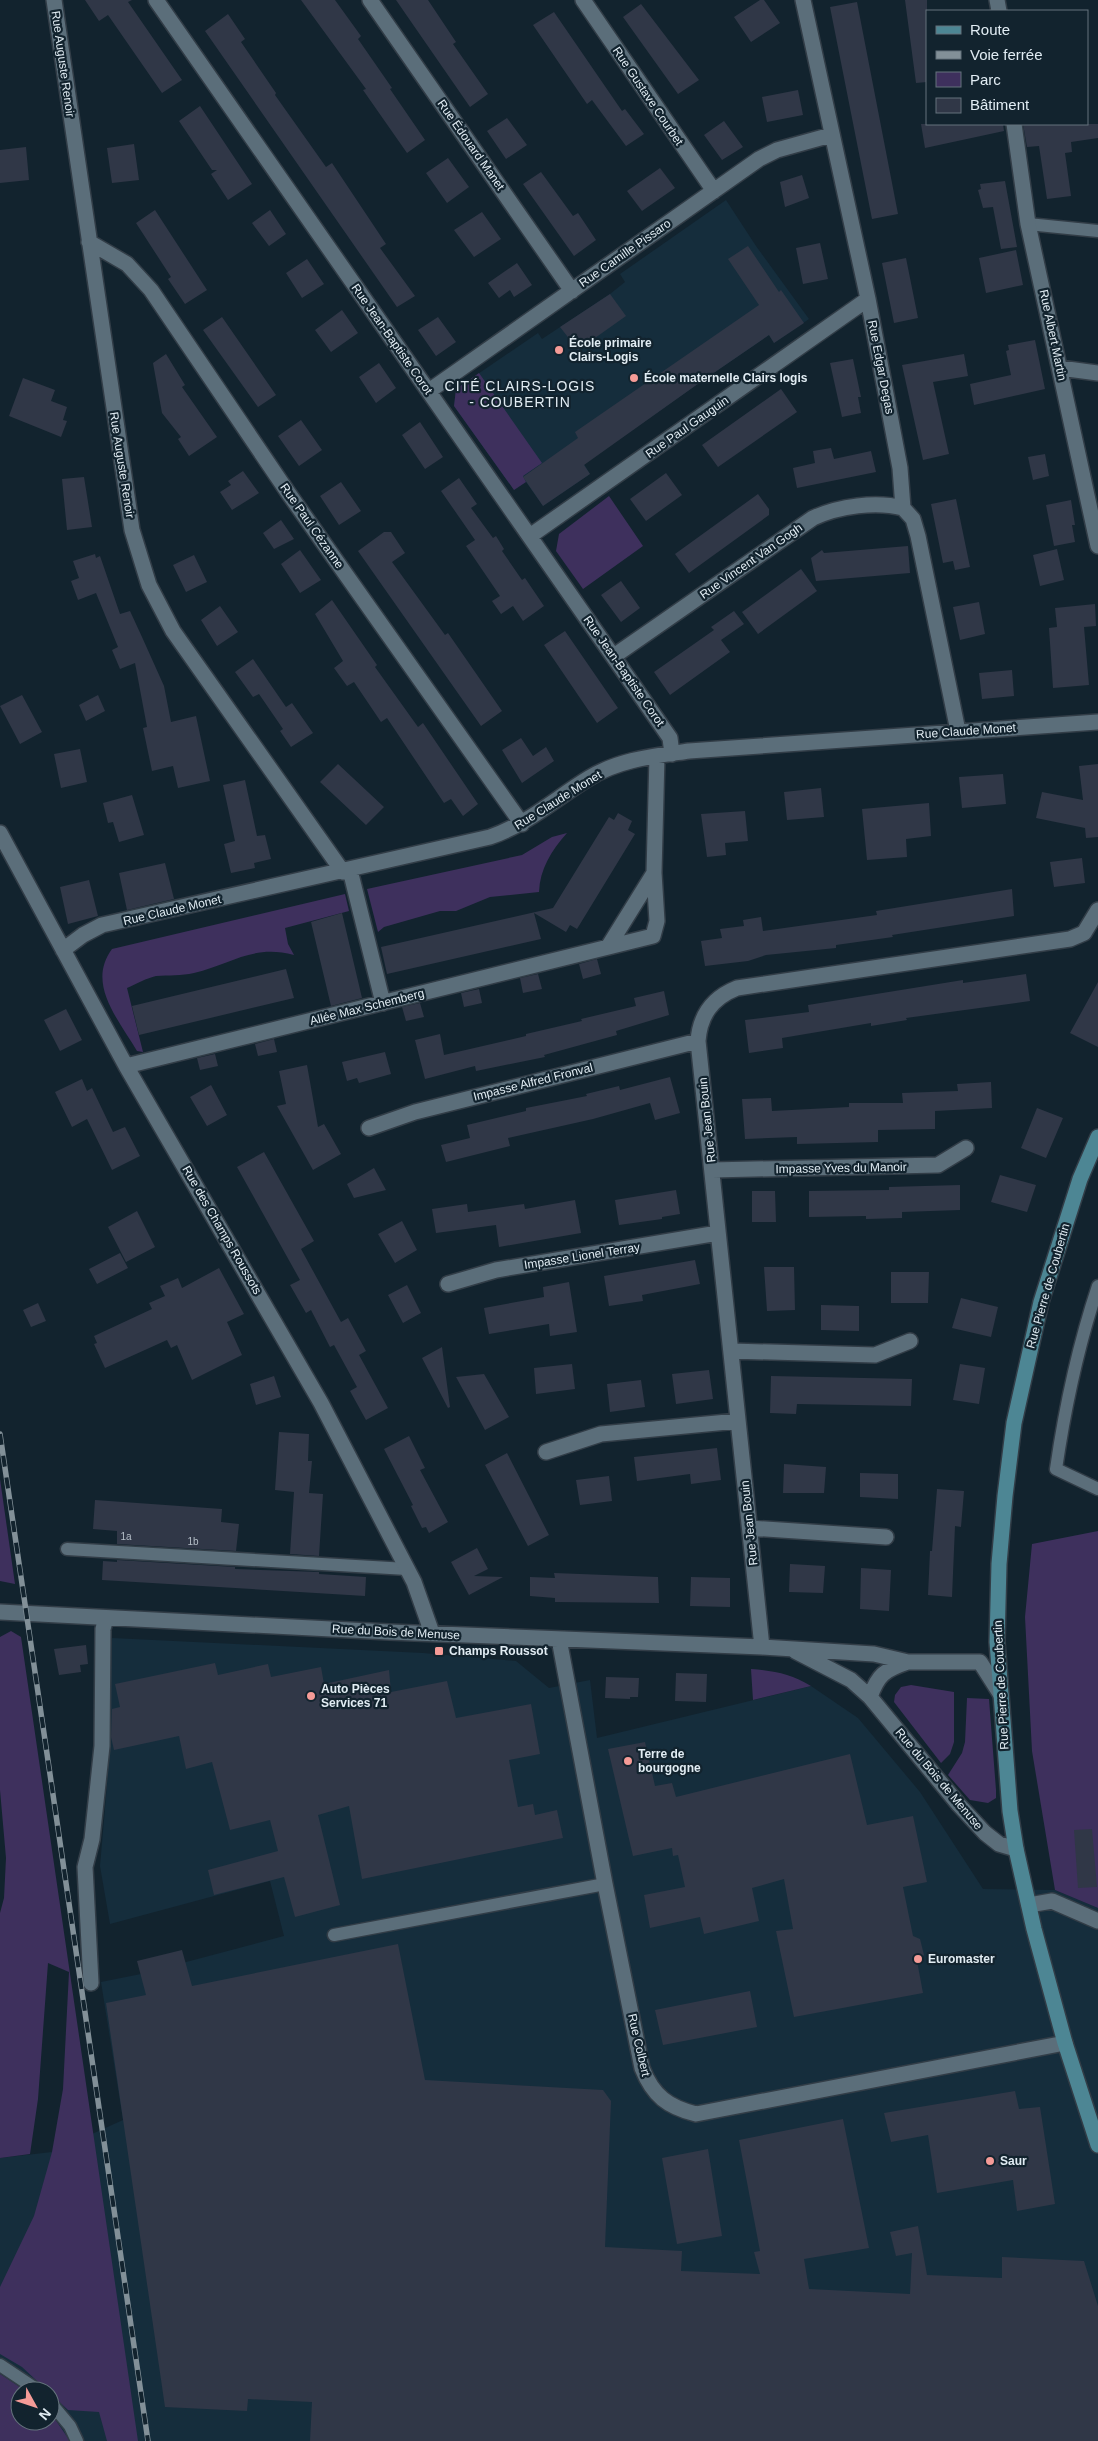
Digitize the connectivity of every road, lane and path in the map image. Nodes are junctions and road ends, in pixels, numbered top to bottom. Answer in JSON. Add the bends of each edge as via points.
{"nodes":[{"id":1,"x":54,"y":0,"type":"edge"},
{"id":2,"x":156,"y":0,"type":"edge"},
{"id":3,"x":370,"y":0,"type":"edge"},
{"id":4,"x":583,"y":0,"type":"edge"},
{"id":5,"x":803,"y":0,"type":"edge"},
{"id":6,"x":1014,"y":125,"type":"edge"},
{"id":7,"x":831,"y":135,"type":"junction"},
{"id":8,"x":714,"y":191,"type":"junction"},
{"id":9,"x":1028,"y":224,"type":"junction"},
{"id":10,"x":1098,"y":231,"type":"edge"},
{"id":11,"x":89,"y":242,"type":"junction"},
{"id":12,"x":572,"y":290,"type":"junction"},
{"id":13,"x":868,"y":300,"type":"junction"},
{"id":14,"x":1060,"y":368,"type":"junction"},
{"id":15,"x":1098,"y":373,"type":"edge"},
{"id":16,"x":429,"y":391,"type":"junction"},
{"id":17,"x":903,"y":508,"type":"junction"},
{"id":18,"x":1096,"y":529,"type":"edge"},
{"id":19,"x":530,"y":536,"type":"junction"},
{"id":20,"x":1098,"y":546,"type":"edge"},
{"id":21,"x":614,"y":656,"type":"junction"},
{"id":22,"x":1098,"y":722,"type":"edge"},
{"id":23,"x":958,"y":731,"type":"junction"},
{"id":24,"x":672,"y":754,"type":"junction"},
{"id":25,"x":657,"y":756,"type":"junction"},
{"id":26,"x":522,"y":824,"type":"junction"},
{"id":27,"x":0,"y":833,"type":"edge"},
{"id":28,"x":346,"y":871,"type":"junction"},
{"id":29,"x":654,"y":873,"type":"junction"},
{"id":30,"x":1098,"y":910,"type":"edge"},
{"id":31,"x":608,"y":947,"type":"junction"},
{"id":32,"x":63,"y":950,"type":"junction"},
{"id":33,"x":383,"y":1003,"type":"junction"},
{"id":34,"x":698,"y":1041,"type":"junction"},
{"id":35,"x":126,"y":1066,"type":"junction"},
{"id":36,"x":369,"y":1128,"type":"dead end"},
{"id":37,"x":1098,"y":1137,"type":"edge"},
{"id":38,"x":966,"y":1148,"type":"dead end"},
{"id":39,"x":712,"y":1170,"type":"junction"},
{"id":40,"x":718,"y":1233,"type":"junction"},
{"id":41,"x":448,"y":1284,"type":"dead end"},
{"id":42,"x":1098,"y":1286,"type":"edge"},
{"id":43,"x":910,"y":1341,"type":"dead end"},
{"id":44,"x":731,"y":1351,"type":"junction"},
{"id":45,"x":738,"y":1421,"type":"junction"},
{"id":46,"x":546,"y":1452,"type":"dead end"},
{"id":47,"x":1098,"y":1489,"type":"edge"},
{"id":48,"x":750,"y":1528,"type":"junction"},
{"id":49,"x":886,"y":1537,"type":"dead end"},
{"id":50,"x":67,"y":1549,"type":"dead end"},
{"id":51,"x":407,"y":1569,"type":"junction"},
{"id":52,"x":0,"y":1612,"type":"edge"},
{"id":53,"x":106,"y":1618,"type":"junction"},
{"id":54,"x":432,"y":1633,"type":"junction"},
{"id":55,"x":559,"y":1639,"type":"junction"},
{"id":56,"x":997,"y":1642,"type":"junction"},
{"id":57,"x":762,"y":1647,"type":"junction"},
{"id":58,"x":792,"y":1648,"type":"junction"},
{"id":59,"x":908,"y":1662,"type":"junction"},
{"id":60,"x":980,"y":1662,"type":"junction"},
{"id":61,"x":1001,"y":1695,"type":"junction"},
{"id":62,"x":870,"y":1697,"type":"junction"},
{"id":63,"x":1016,"y":1849,"type":"junction"},
{"id":64,"x":604,"y":1884,"type":"junction"},
{"id":65,"x":1030,"y":1905,"type":"junction"},
{"id":66,"x":1098,"y":1921,"type":"edge"},
{"id":67,"x":334,"y":1935,"type":"dead end"},
{"id":68,"x":91,"y":1983,"type":"dead end"},
{"id":69,"x":1065,"y":2044,"type":"junction"},
{"id":70,"x":1098,"y":2145,"type":"edge"},
{"id":71,"x":0,"y":2365,"type":"edge"},
{"id":72,"x":24,"y":2381,"type":"edge"},
{"id":73,"x":60,"y":2414,"type":"edge"},
{"id":74,"x":77,"y":2441,"type":"edge"}],
"edges":[{"from":1,"to":11,"type":"street","name":"Rue Auguste Renoir"},
{"from":2,"to":16,"type":"street","name":"Rue Jean-Baptiste Corot"},
{"from":3,"to":12,"type":"street","name":"Rue Édouard Manet"},
{"from":4,"to":8,"type":"street","name":"Rue Gustave Courbet"},
{"from":5,"to":7,"type":"street","name":"Rue Edgar Degas"},
{"from":6,"to":9,"type":"street","name":"Rue Albert Martin"},
{"from":7,"to":8,"type":"street","name":"Rue Camille Pissaro","via":[[777,150]]},
{"from":7,"to":13,"type":"street","name":"Rue Edgar Degas"},
{"from":8,"to":12,"type":"street","name":"Rue Camille Pissaro"},
{"from":9,"to":10,"type":"lane"},
{"from":9,"to":14,"type":"street","name":"Rue Albert Martin"},
{"from":11,"to":26,"type":"street","name":"Rue Paul Cézanne","via":[[127,264],[151,290],[295,502]]},
{"from":11,"to":28,"type":"street","name":"Rue Auguste Renoir","via":[[132,530],[148,585],[173,631]]},
{"from":12,"to":16,"type":"street","name":"Rue Camille Pissaro"},
{"from":13,"to":17,"type":"street","name":"Rue Edgar Degas","via":[[900,468]]},
{"from":13,"to":19,"type":"street","name":"Rue Paul Gauguin"},
{"from":14,"to":15,"type":"street"},
{"from":14,"to":18,"type":"street","name":"Rue Albert Martin"},
{"from":16,"to":19,"type":"street","name":"Rue Jean-Baptiste Corot"},
{"from":17,"to":21,"type":"street","name":"Rue Vincent Van Gogh","via":[[888,504],[828,511],[814,518]]},
{"from":17,"to":23,"type":"street","name":"Rue Edgar Degas","via":[[913,520],[918,536]]},
{"from":18,"to":20,"type":"street","name":"Rue Albert Martin"},
{"from":19,"to":21,"type":"street","name":"Rue Jean-Baptiste Corot"},
{"from":21,"to":24,"type":"street","name":"Rue Jean-Baptiste Corot","via":[[670,738]]},
{"from":22,"to":23,"type":"street","name":"Rue Claude Monet"},
{"from":23,"to":24,"type":"street","name":"Rue Claude Monet"},
{"from":24,"to":25,"type":"street","name":"Rue Claude Monet"},
{"from":25,"to":26,"type":"street","name":"Rue Claude Monet","via":[[637,758],[590,778]]},
{"from":25,"to":29,"type":"street","name":"Allée Max Schemberg"},
{"from":26,"to":28,"type":"street","name":"Rue Claude Monet","via":[[490,837]]},
{"from":27,"to":32,"type":"street","name":"Rue des Champs Roussots"},
{"from":28,"to":32,"type":"street","name":"Rue Claude Monet","via":[[102,926]]},
{"from":28,"to":33,"type":"street"},
{"from":29,"to":31,"type":"street"},
{"from":29,"to":31,"type":"street","name":"Allée Max Schemberg","via":[[656,921],[653,936]]},
{"from":30,"to":34,"type":"street","name":"Rue Jean Bouin","via":[[1084,933],[1070,939],[737,988],[723,993],[704,1014]]},
{"from":31,"to":33,"type":"street","name":"Allée Max Schemberg"},
{"from":32,"to":35,"type":"street","name":"Rue des Champs Roussots"},
{"from":33,"to":35,"type":"street","name":"Allée Max Schemberg"},
{"from":34,"to":36,"type":"street","name":"Impasse Alfred Fronval","via":[[415,1112]]},
{"from":34,"to":39,"type":"street","name":"Rue Jean Bouin"},
{"from":35,"to":51,"type":"street","name":"Rue des Champs Roussots","via":[[280,1328]]},
{"from":37,"to":56,"type":"main road","name":"Rue Pierre de Coubertin","via":[[1080,1179],[1041,1302],[1014,1424],[999,1564]]},
{"from":38,"to":39,"type":"street","name":"Impasse Yves du Manoir","via":[[938,1165]]},
{"from":39,"to":40,"type":"street","name":"Rue Jean Bouin"},
{"from":40,"to":41,"type":"street","name":"Impasse Lionel Terray","via":[[496,1270]]},
{"from":40,"to":44,"type":"street","name":"Rue Jean Bouin"},
{"from":42,"to":47,"type":"lane","via":[[1072,1376],[1056,1469]]},
{"from":43,"to":44,"type":"street","via":[[875,1355]]},
{"from":44,"to":45,"type":"street","name":"Rue Jean Bouin"},
{"from":45,"to":46,"type":"street","via":[[601,1434]]},
{"from":45,"to":48,"type":"street","name":"Rue Jean Bouin"},
{"from":48,"to":49,"type":"street"},
{"from":48,"to":57,"type":"street","name":"Rue Jean Bouin"},
{"from":50,"to":51,"type":"lane"},
{"from":51,"to":54,"type":"street","name":"Rue des Champs Roussots","via":[[423,1601]]},
{"from":52,"to":53,"type":"street","name":"Rue du Bois de Menuse"},
{"from":53,"to":54,"type":"street","name":"Rue du Bois de Menuse"},
{"from":53,"to":68,"type":"street","via":[[102,1746],[92,1839],[85,1867]]},
{"from":54,"to":55,"type":"street","name":"Rue du Bois de Menuse"},
{"from":55,"to":57,"type":"street","name":"Rue du Bois de Menuse"},
{"from":55,"to":64,"type":"street","name":"Rue Colbert"},
{"from":56,"to":60,"type":"street"},
{"from":56,"to":61,"type":"main road","name":"Rue Pierre de Coubertin"},
{"from":57,"to":58,"type":"street","name":"Rue du Bois de Menuse"},
{"from":58,"to":59,"type":"street","name":"Rue du Bois de Menuse","via":[[874,1654]]},
{"from":58,"to":62,"type":"street","name":"Rue du Bois de Menuse","via":[[851,1680]]},
{"from":59,"to":60,"type":"street","name":"Rue du Bois de Menuse"},
{"from":59,"to":62,"type":"street","name":"Rue du Bois de Menuse","via":[[884,1672],[876,1681]]},
{"from":60,"to":61,"type":"street"},
{"from":61,"to":63,"type":"main road","name":"Rue Pierre de Coubertin"},
{"from":62,"to":63,"type":"street","name":"Rue du Bois de Menuse","via":[[958,1805],[999,1844]]},
{"from":63,"to":65,"type":"main road","name":"Rue Pierre de Coubertin"},
{"from":64,"to":67,"type":"lane"},
{"from":64,"to":69,"type":"street","name":"Rue Colbert","via":[[642,2068],[659,2096],[676,2109],[696,2114],[722,2110]]},
{"from":65,"to":66,"type":"street","via":[[1052,1901]]},
{"from":65,"to":69,"type":"main road","name":"Rue Pierre de Coubertin"},
{"from":69,"to":70,"type":"main road","name":"Rue Pierre de Coubertin"},
{"from":71,"to":72,"type":"lane"},
{"from":73,"to":74,"type":"lane"}]}
